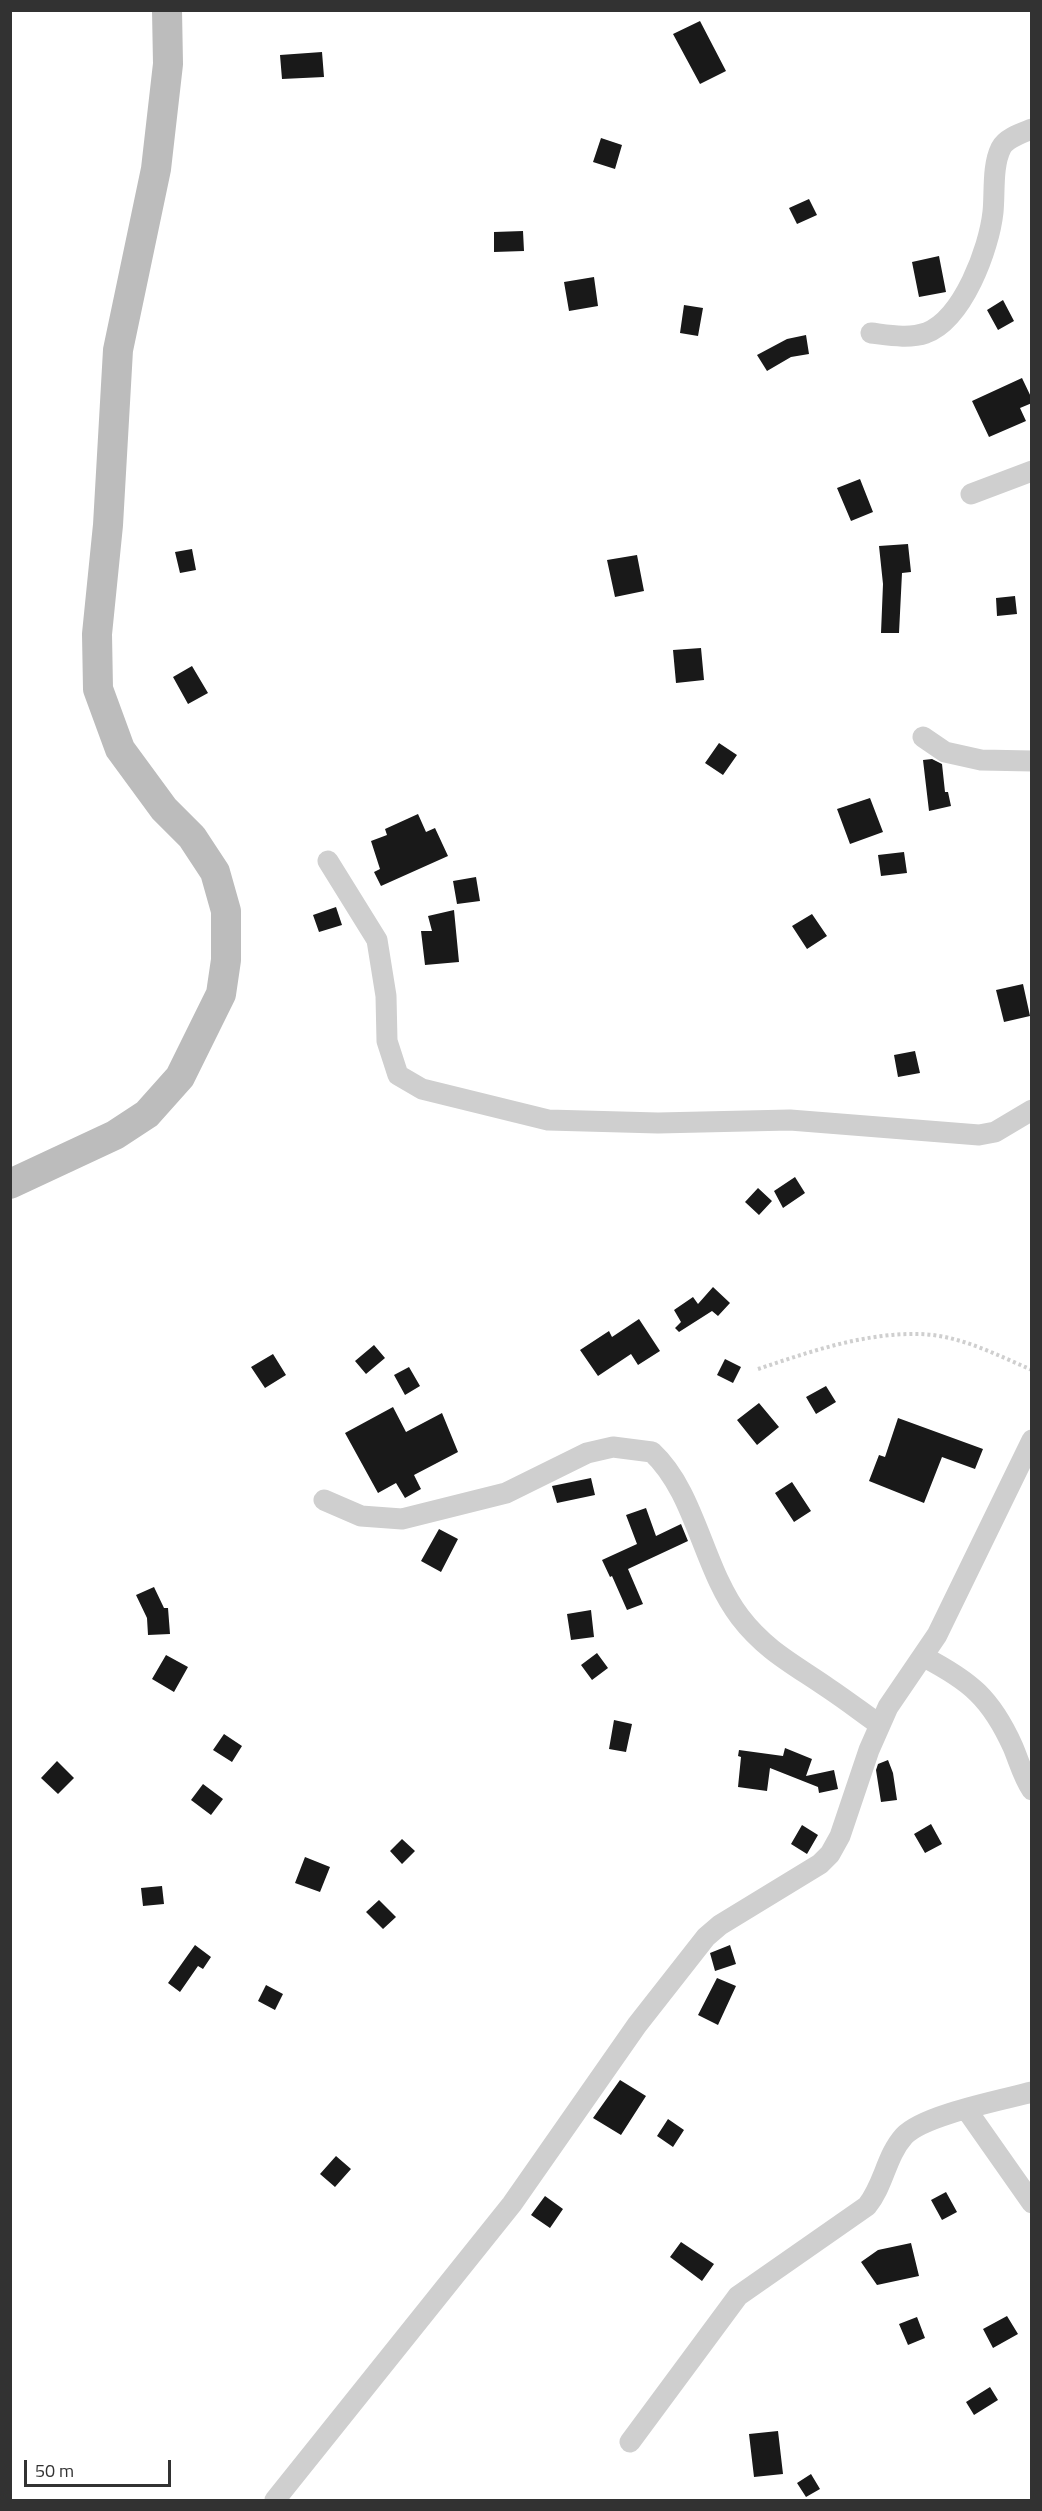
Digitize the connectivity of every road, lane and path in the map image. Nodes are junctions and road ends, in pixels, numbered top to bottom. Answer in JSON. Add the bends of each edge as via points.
{"nodes":[{"id":1,"x":167,"y":10,"type":"edge"},
{"id":2,"x":1032,"y":129,"type":"edge"},
{"id":3,"x":871,"y":333,"type":"dead end"},
{"id":4,"x":1032,"y":471,"type":"edge"},
{"id":5,"x":970,"y":494,"type":"dead end"},
{"id":6,"x":922,"y":737,"type":"dead end"},
{"id":7,"x":1032,"y":761,"type":"edge"},
{"id":8,"x":328,"y":861,"type":"dead end"},
{"id":9,"x":1032,"y":1110,"type":"edge"},
{"id":10,"x":10,"y":1184,"type":"edge"},
{"id":11,"x":758,"y":1369,"type":"dead end"},
{"id":12,"x":1032,"y":1370,"type":"edge"},
{"id":13,"x":1032,"y":1440,"type":"edge"},
{"id":14,"x":324,"y":1500,"type":"dead end"},
{"id":15,"x":924,"y":1657,"type":"junction"},
{"id":16,"x":880,"y":1725,"type":"junction"},
{"id":17,"x":1032,"y":1790,"type":"edge"},
{"id":18,"x":1032,"y":2092,"type":"edge"},
{"id":19,"x":966,"y":2109,"type":"junction"},
{"id":20,"x":1032,"y":2203,"type":"edge"},
{"id":21,"x":630,"y":2442,"type":"dead end"},
{"id":22,"x":275,"y":2500,"type":"edge"}],
"edges":[{"from":1,"to":10,"type":"main road","via":[[168,64],[156,169],[118,350],[97,633],[98,689],[120,749],[164,809],[192,837],[215,872],[226,911],[226,960],[221,994],[180,1077],[147,1114],[115,1136]]},
{"from":2,"to":3,"type":"street","via":[[1001,147],[993,215],[980,263],[951,311],[938,326],[925,333]]},
{"from":4,"to":5,"type":"street"},
{"from":6,"to":7,"type":"street","via":[[945,752],[981,759]]},
{"from":8,"to":9,"type":"street","via":[[377,940],[386,996],[387,1041],[398,1075],[422,1089],[548,1120],[790,1120],[979,1135],[995,1132]]},
{"from":11,"to":12,"type":"path","via":[[817,1349],[919,1334],[958,1341]]},
{"from":13,"to":15,"type":"street"},
{"from":14,"to":16,"type":"street","via":[[361,1516],[402,1519],[506,1493],[587,1453],[613,1447],[652,1452],[670,1473],[739,1616],[787,1663]]},
{"from":15,"to":16,"type":"street","via":[[888,1707]]},
{"from":15,"to":17,"type":"street","via":[[970,1683],[988,1703]]},
{"from":16,"to":22,"type":"street","via":[[830,1854],[706,1937],[637,2025],[512,2204]]},
{"from":18,"to":19,"type":"street"},
{"from":19,"to":20,"type":"street"},
{"from":19,"to":21,"type":"street","via":[[905,2134],[891,2154],[878,2193],[867,2206],[738,2296]]}]}
